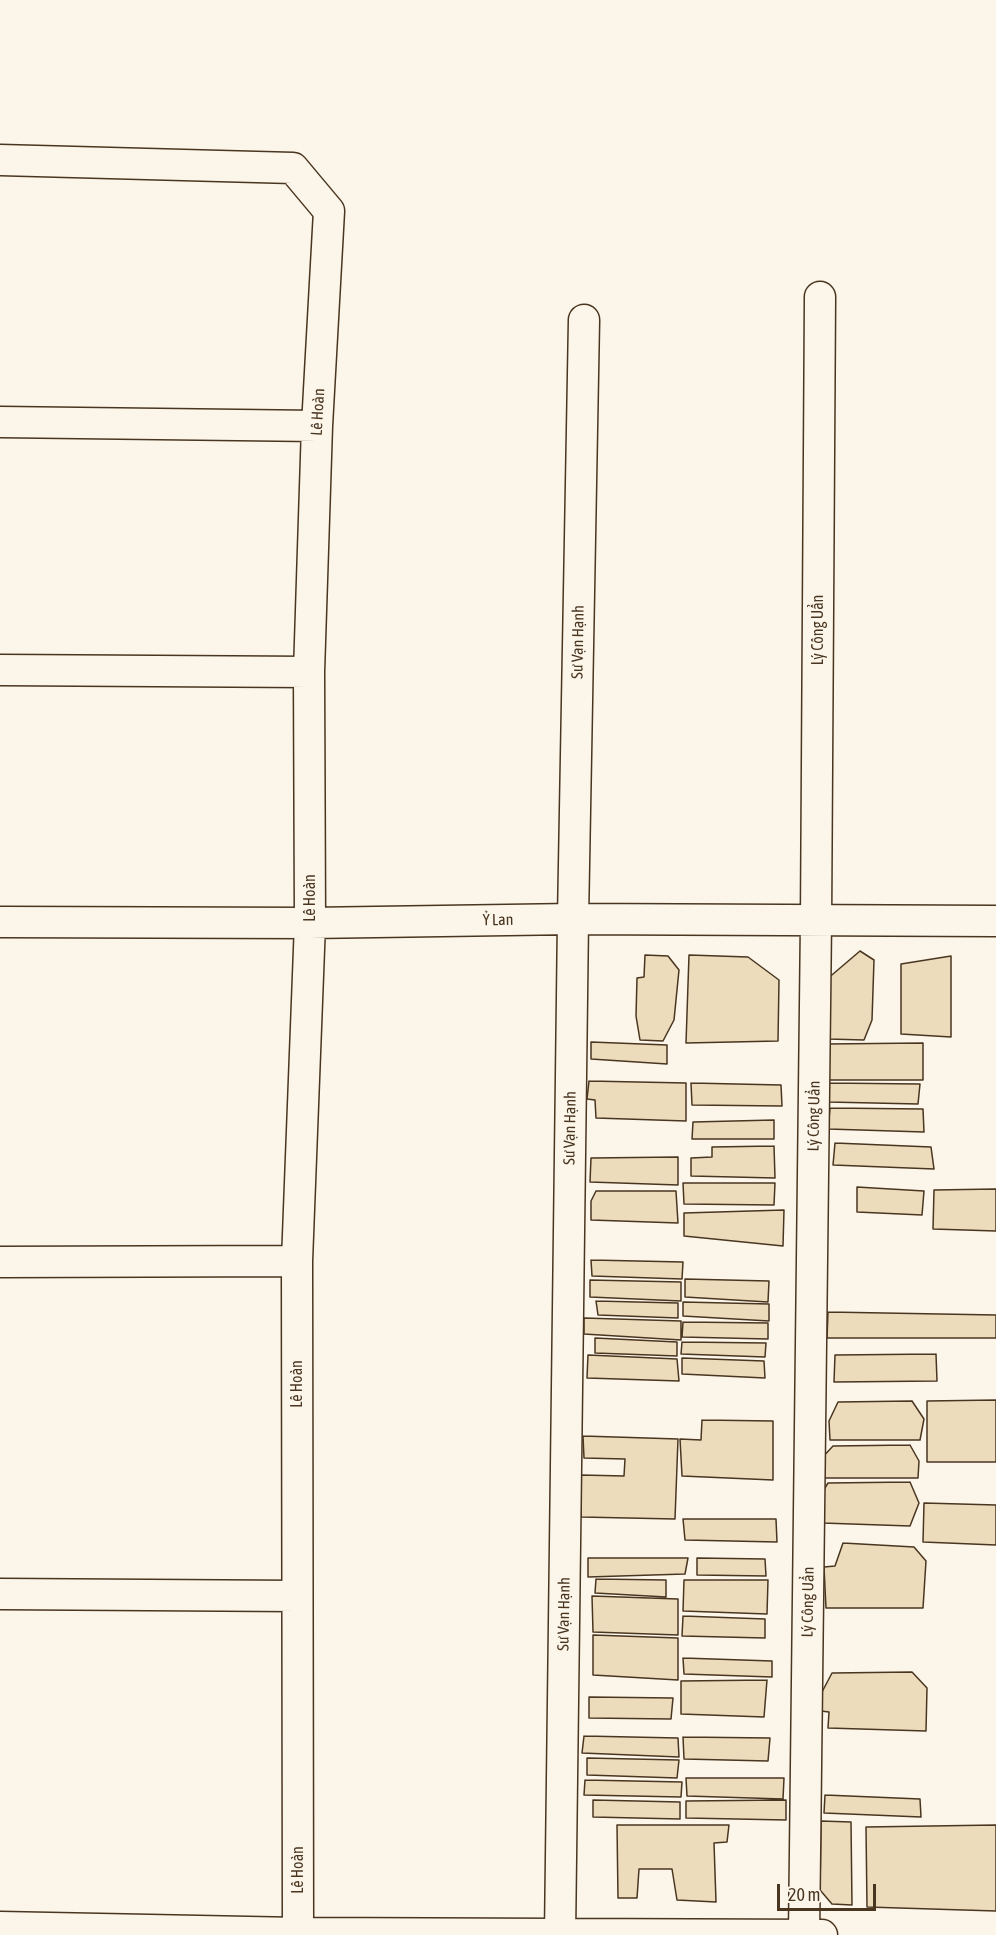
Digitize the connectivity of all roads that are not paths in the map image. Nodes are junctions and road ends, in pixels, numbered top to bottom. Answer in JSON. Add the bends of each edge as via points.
{"nodes":[{"id":1,"x":0,"y":160,"type":"edge"},
{"id":2,"x":820,"y":297,"type":"dead end"},
{"id":3,"x":584,"y":320,"type":"dead end"},
{"id":4,"x":0,"y":422,"type":"edge"},
{"id":5,"x":317,"y":426,"type":"junction"},
{"id":6,"x":0,"y":670,"type":"edge"},
{"id":7,"x":309,"y":672,"type":"junction"},
{"id":8,"x":573,"y":919,"type":"junction"},
{"id":9,"x":816,"y":921,"type":"junction"},
{"id":10,"x":996,"y":921,"type":"edge"},
{"id":11,"x":0,"y":922,"type":"edge"},
{"id":12,"x":310,"y":923,"type":"junction"},
{"id":13,"x":297,"y":1261,"type":"junction"},
{"id":14,"x":0,"y":1262,"type":"edge"},
{"id":15,"x":0,"y":1594,"type":"edge"},
{"id":16,"x":296,"y":1596,"type":"junction"},
{"id":17,"x":0,"y":1927,"type":"edge"},
{"id":18,"x":298,"y":1934,"type":"edge"},
{"id":19,"x":560,"y":1935,"type":"edge"},
{"id":20,"x":804,"y":1935,"type":"edge"},
{"id":21,"x":822,"y":1935,"type":"edge"}],
"edges":[{"from":1,"to":5,"type":"street","name":"Lê Hoàn","via":[[293,168],[329,211]]},
{"from":2,"to":9,"type":"street","name":"Lý Công Uẩn"},
{"from":3,"to":8,"type":"street","name":"Sư Vạn Hạnh"},
{"from":4,"to":5,"type":"street"},
{"from":5,"to":7,"type":"street","name":"Lê Hoàn"},
{"from":6,"to":7,"type":"street"},
{"from":7,"to":12,"type":"street","name":"Lê Hoàn"},
{"from":8,"to":9,"type":"street","name":"Ỷ Lan"},
{"from":8,"to":12,"type":"street","name":"Ỷ Lan"},
{"from":8,"to":19,"type":"street","name":"Sư Vạn Hạnh"},
{"from":9,"to":10,"type":"street","name":"Ỷ Lan"},
{"from":9,"to":20,"type":"street","name":"Lý Công Uẩn"},
{"from":11,"to":12,"type":"street","name":"Ỷ Lan"},
{"from":12,"to":13,"type":"street","name":"Lê Hoàn"},
{"from":13,"to":14,"type":"street"},
{"from":13,"to":16,"type":"street","name":"Lê Hoàn"},
{"from":15,"to":16,"type":"street"},
{"from":16,"to":18,"type":"street","name":"Lê Hoàn"},
{"from":17,"to":18,"type":"street"},
{"from":18,"to":19,"type":"street"},
{"from":19,"to":20,"type":"street"},
{"from":20,"to":21,"type":"street"}]}
